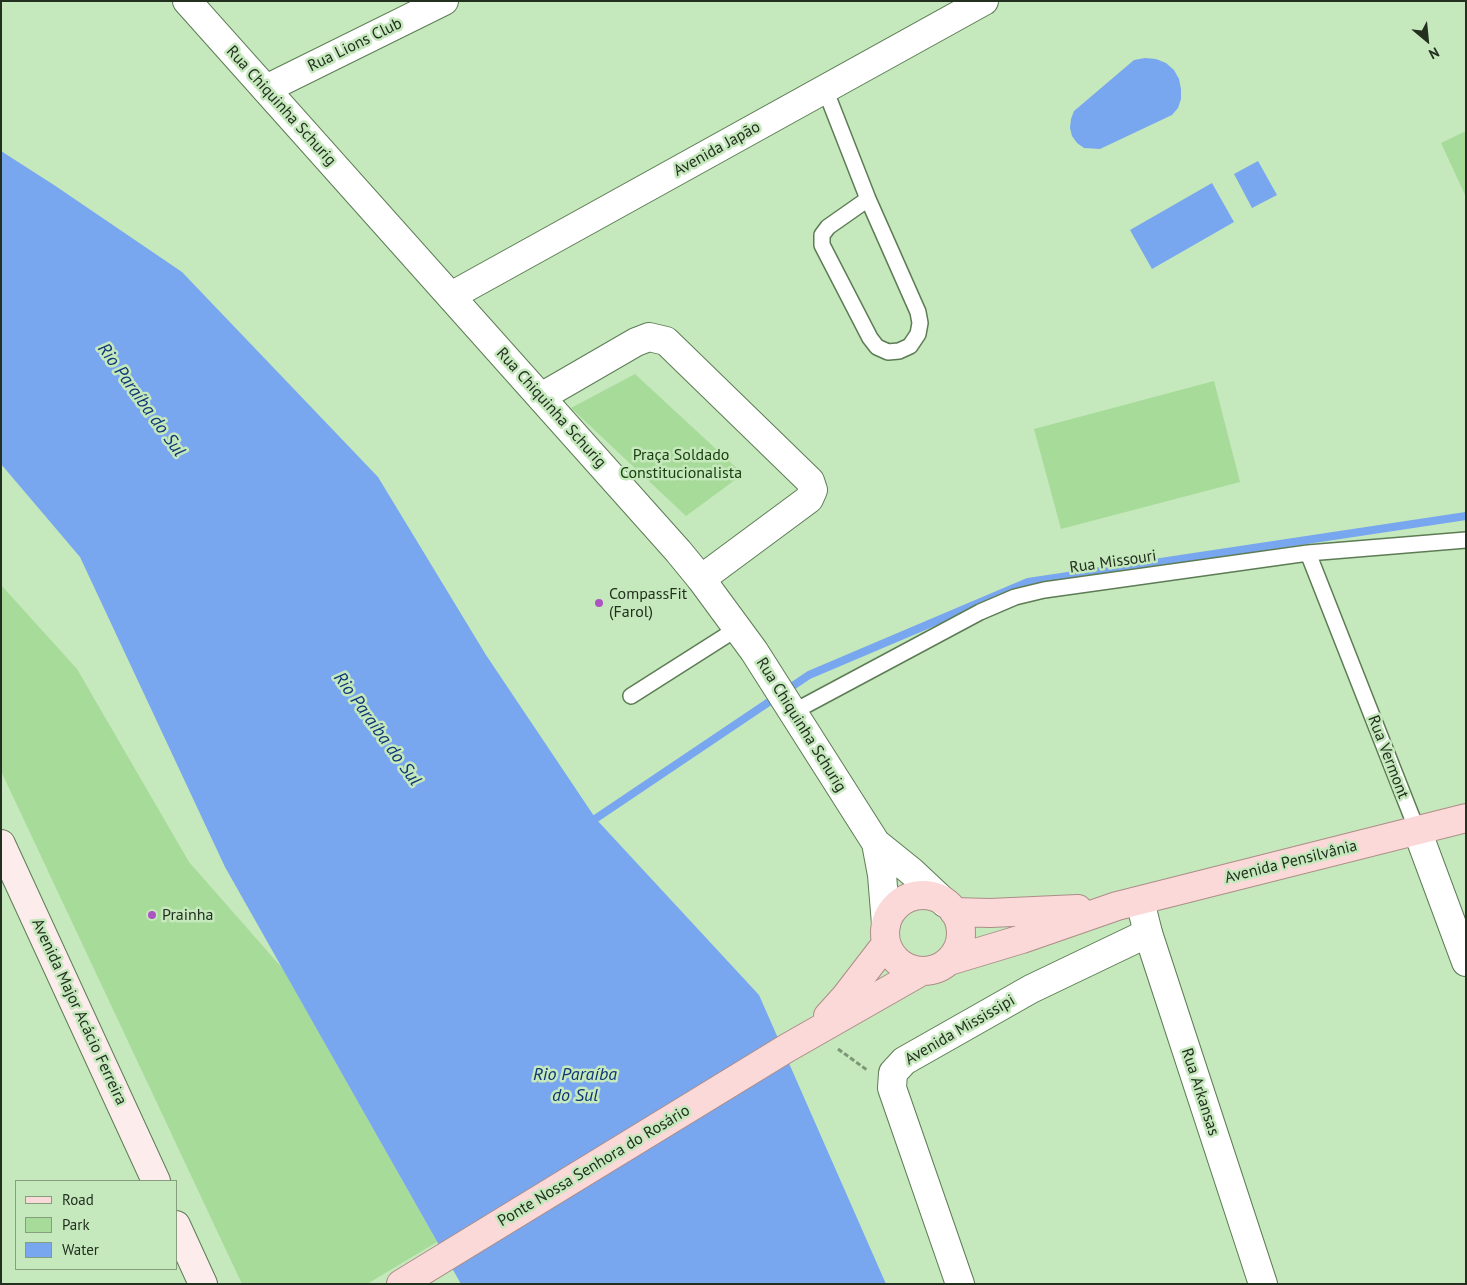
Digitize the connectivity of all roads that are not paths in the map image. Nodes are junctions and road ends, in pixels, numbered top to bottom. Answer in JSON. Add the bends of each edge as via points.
{"nodes":[{"id":1,"x":187,"y":1,"type":"edge"},
{"id":2,"x":444,"y":1,"type":"edge"},
{"id":3,"x":984,"y":1,"type":"edge"},
{"id":4,"x":266,"y":89,"type":"junction"},
{"id":5,"x":825,"y":89,"type":"junction"},
{"id":6,"x":868,"y":199,"type":"junction"},
{"id":7,"x":451,"y":296,"type":"junction"},
{"id":8,"x":541,"y":398,"type":"junction"},
{"id":9,"x":1466,"y":540,"type":"edge"},
{"id":10,"x":1308,"y":552,"type":"junction"},
{"id":11,"x":701,"y":579,"type":"junction"},
{"id":12,"x":738,"y":628,"type":"junction"},
{"id":13,"x":631,"y":696,"type":"dead end"},
{"id":14,"x":789,"y":706,"type":"junction"},
{"id":15,"x":1466,"y":818,"type":"edge"},
{"id":16,"x":1417,"y":830,"type":"junction"},
{"id":17,"x":876,"y":843,"type":"junction"},
{"id":18,"x":4,"y":855,"type":"edge"},
{"id":19,"x":1128,"y":903,"type":"junction"},
{"id":20,"x":950,"y":907,"type":"junction"},
{"id":21,"x":1148,"y":933,"type":"junction"},
{"id":22,"x":886,"y":934,"type":"junction"},
{"id":23,"x":949,"y":961,"type":"junction"},
{"id":24,"x":1466,"y":962,"type":"edge"},
{"id":25,"x":922,"y":971,"type":"junction"},
{"id":26,"x":814,"y":1032,"type":"junction"},
{"id":27,"x":156,"y":1180,"type":"edge"},
{"id":28,"x":178,"y":1228,"type":"edge"},
{"id":29,"x":203,"y":1284,"type":"edge"},
{"id":30,"x":401,"y":1284,"type":"edge"},
{"id":31,"x":960,"y":1284,"type":"edge"},
{"id":32,"x":1263,"y":1284,"type":"edge"}],
"edges":[{"from":1,"to":4,"type":"street","name":"Rua Chiquinha Schurig"},
{"from":2,"to":4,"type":"street","name":"Rua Lions Club"},
{"from":3,"to":5,"type":"street","name":"Avenida Japão"},
{"from":4,"to":7,"type":"street","name":"Rua Chiquinha Schurig"},
{"from":5,"to":6,"type":"lane"},
{"from":5,"to":7,"type":"street","name":"Avenida Japão"},
{"from":6,"to":6,"type":"lane","via":[[918,312],[918,334],[910,346],[899,351],[888,352],[877,347],[870,338],[822,245],[822,236],[828,227]]},
{"from":7,"to":8,"type":"street","name":"Rua Chiquinha Schurig"},
{"from":8,"to":11,"type":"street","name":"Rua Chiquinha Schurig"},
{"from":8,"to":11,"type":"street","via":[[636,342],[649,337],[666,341],[810,481],[813,490],[809,499]]},
{"from":9,"to":10,"type":"lane","name":"Rua Missouri"},
{"from":10,"to":14,"type":"lane","name":"Rua Missouri","via":[[1044,590],[1015,597]]},
{"from":10,"to":16,"type":"lane","name":"Rua Vermont"},
{"from":11,"to":12,"type":"street","name":"Rua Chiquinha Schurig"},
{"from":12,"to":13,"type":"lane"},
{"from":12,"to":14,"type":"street","name":"Rua Chiquinha Schurig"},
{"from":14,"to":17,"type":"street","name":"Rua Chiquinha Schurig"},
{"from":15,"to":16,"type":"main road","name":"Avenida Pensilvânia"},
{"from":16,"to":19,"type":"main road","name":"Avenida Pensilvânia"},
{"from":16,"to":24,"type":"street","name":"Rua Vermont"},
{"from":17,"to":20,"type":"street","name":"Rua Chiquinha Schurig"},
{"from":17,"to":22,"type":"street","name":"Rua Chiquinha Schurig"},
{"from":18,"to":27,"type":"main road","name":"Avenida Major Acácio Ferreira"},
{"from":19,"to":20,"type":"main road","name":"Avenida Pensilvânia","via":[[1048,912],[990,913]]},
{"from":19,"to":21,"type":"street","name":"Rua Arkansas"},
{"from":19,"to":23,"type":"main road","name":"Avenida Pensilvânia"},
{"from":20,"to":22,"type":"main road","name":"Avenida Pensilvânia","via":[[934,897],[910,898],[891,913]]},
{"from":20,"to":23,"type":"main road","via":[[959,921],[961,932]]},
{"from":21,"to":31,"type":"street","name":"Avenida Mississipi","via":[[1031,989],[904,1061],[893,1073],[892,1088]]},
{"from":21,"to":32,"type":"street","name":"Rua Arkansas"},
{"from":22,"to":25,"type":"main road","via":[[891,955],[900,964]]},
{"from":22,"to":26,"type":"main road","name":"Avenida Pensilvânia","via":[[846,996]]},
{"from":23,"to":25,"type":"main road","name":"Avenida Pensilvânia","via":[[932,970]]},
{"from":25,"to":26,"type":"main road","name":"Avenida Pensilvânia"},
{"from":26,"to":30,"type":"main road","name":"Ponte Nossa Senhora do Rosário"},
{"from":28,"to":29,"type":"main road"}]}
